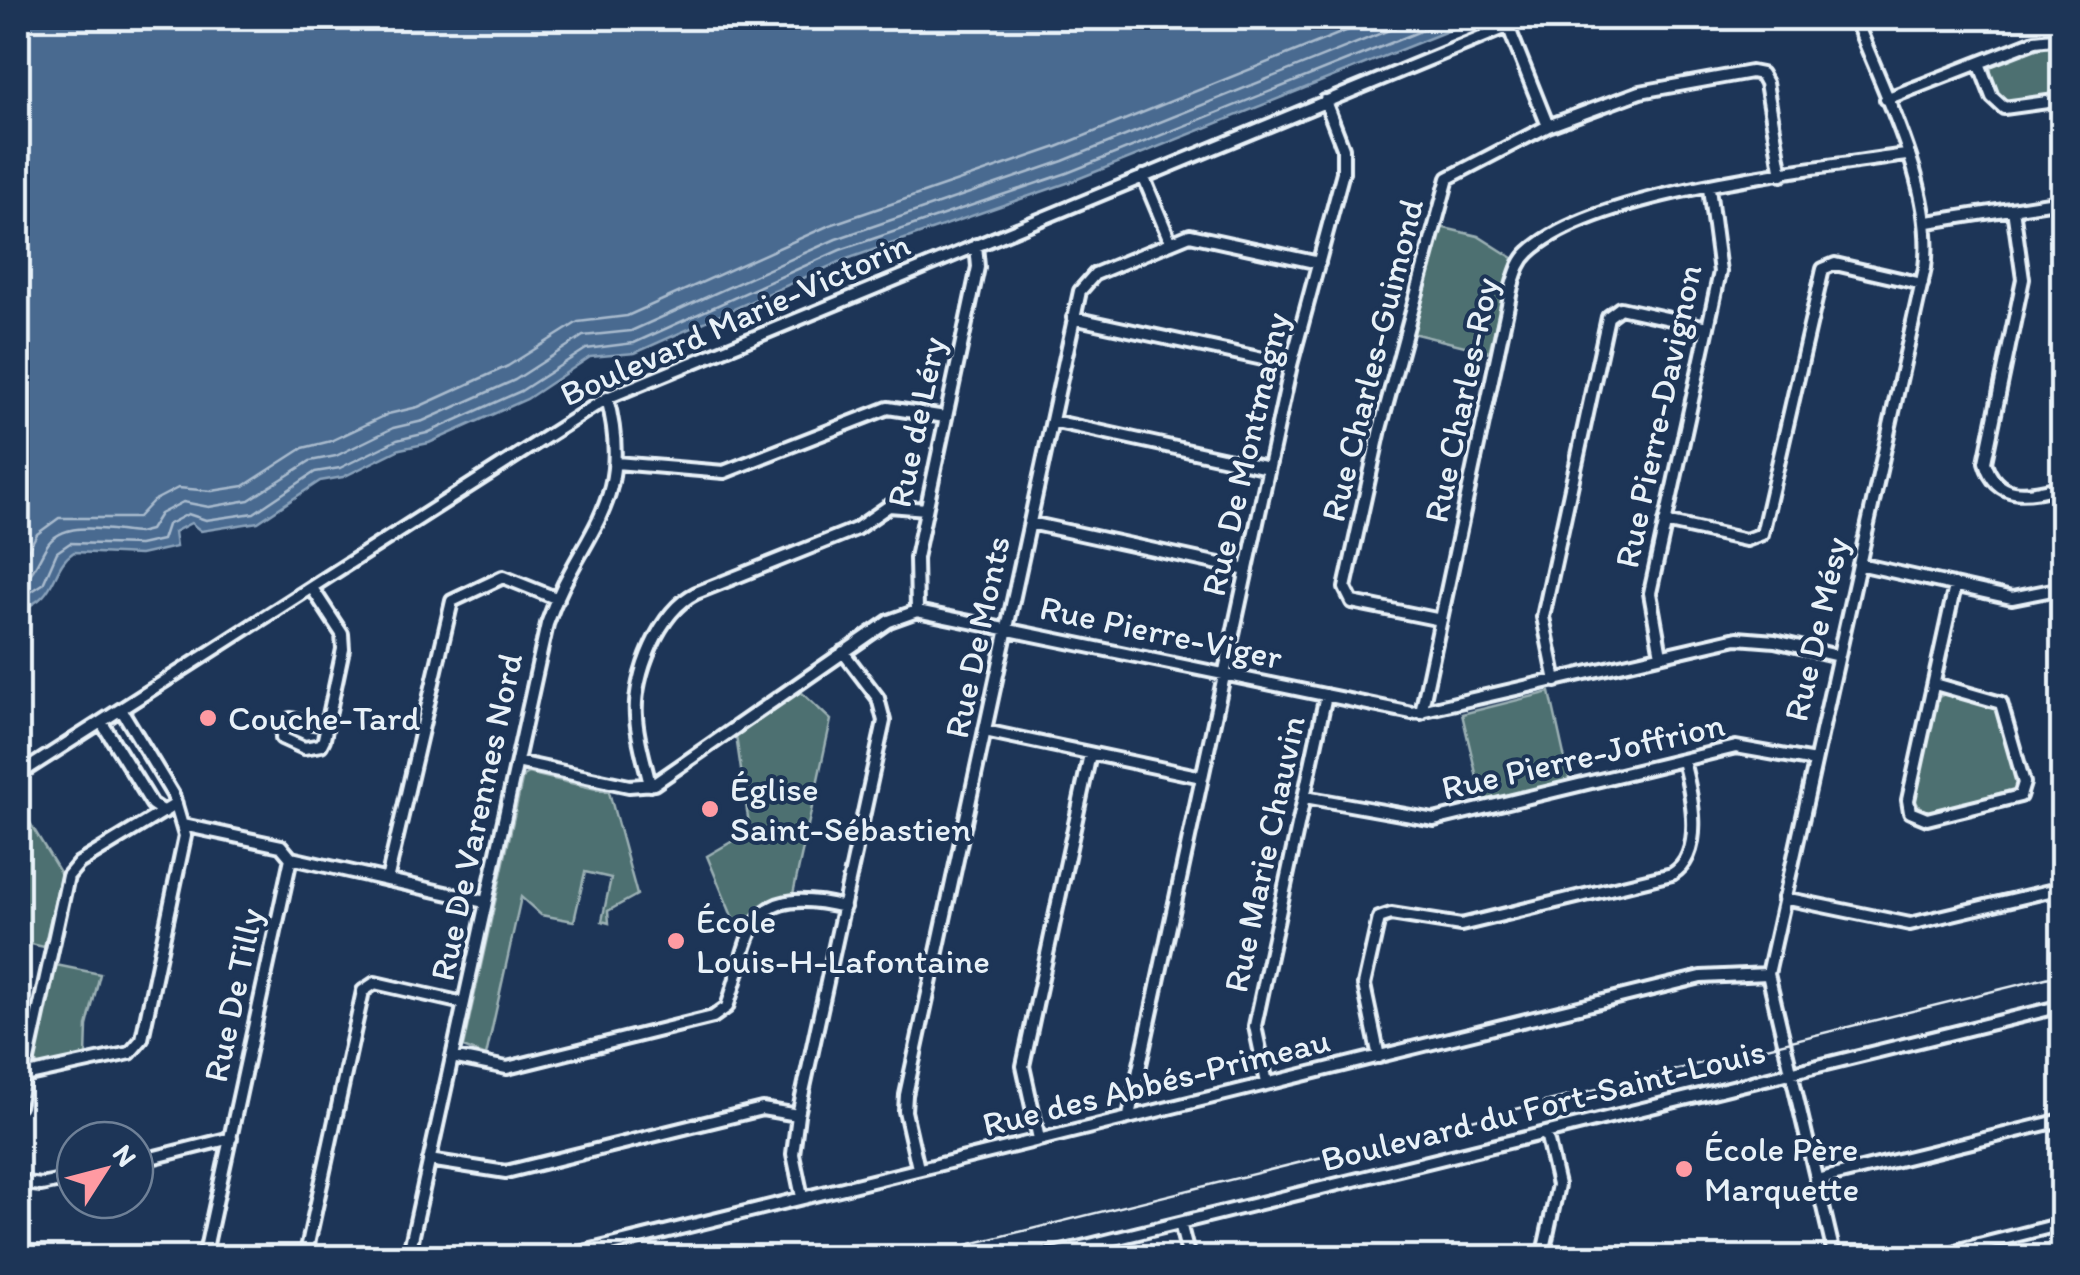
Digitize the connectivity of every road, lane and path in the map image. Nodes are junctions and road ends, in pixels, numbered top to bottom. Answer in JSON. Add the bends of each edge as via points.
{"nodes":[{"id":1,"x":1529,"y":18,"type":"edge"},
{"id":2,"x":1855,"y":18,"type":"edge"},
{"id":3,"x":1508,"y":26,"type":"junction"},
{"id":4,"x":2062,"y":38,"type":"edge"},
{"id":5,"x":1978,"y":63,"type":"junction"},
{"id":6,"x":1886,"y":98,"type":"junction"},
{"id":7,"x":2062,"y":100,"type":"edge"},
{"id":8,"x":1324,"y":101,"type":"junction"},
{"id":9,"x":1548,"y":126,"type":"junction"},
{"id":10,"x":1906,"y":155,"type":"junction"},
{"id":11,"x":1782,"y":175,"type":"junction"},
{"id":12,"x":1143,"y":176,"type":"junction"},
{"id":13,"x":1709,"y":188,"type":"junction"},
{"id":14,"x":2062,"y":202,"type":"edge"},
{"id":15,"x":2013,"y":210,"type":"junction"},
{"id":16,"x":1928,"y":222,"type":"junction"},
{"id":17,"x":1171,"y":243,"type":"junction"},
{"id":18,"x":976,"y":245,"type":"junction"},
{"id":19,"x":1319,"y":263,"type":"junction"},
{"id":20,"x":1922,"y":284,"type":"junction"},
{"id":21,"x":1073,"y":318,"type":"junction"},
{"id":22,"x":1707,"y":328,"type":"junction"},
{"id":23,"x":1291,"y":365,"type":"junction"},
{"id":24,"x":608,"y":398,"type":"junction"},
{"id":25,"x":946,"y":417,"type":"junction"},
{"id":26,"x":1052,"y":421,"type":"junction"},
{"id":27,"x":616,"y":463,"type":"junction"},
{"id":28,"x":1268,"y":468,"type":"junction"},
{"id":29,"x":2062,"y":486,"type":"edge"},
{"id":30,"x":926,"y":509,"type":"junction"},
{"id":31,"x":1665,"y":522,"type":"junction"},
{"id":32,"x":1030,"y":523,"type":"junction"},
{"id":33,"x":1858,"y":564,"type":"junction"},
{"id":34,"x":1246,"y":570,"type":"junction"},
{"id":35,"x":1955,"y":586,"type":"junction"},
{"id":36,"x":312,"y":588,"type":"junction"},
{"id":37,"x":2062,"y":588,"type":"edge"},
{"id":38,"x":558,"y":599,"type":"junction"},
{"id":39,"x":917,"y":611,"type":"junction"},
{"id":40,"x":1440,"y":620,"type":"junction"},
{"id":41,"x":1007,"y":628,"type":"junction"},
{"id":42,"x":844,"y":652,"type":"junction"},
{"id":43,"x":1660,"y":655,"type":"junction"},
{"id":44,"x":1838,"y":656,"type":"junction"},
{"id":45,"x":1224,"y":674,"type":"junction"},
{"id":46,"x":1556,"y":682,"type":"junction"},
{"id":47,"x":1935,"y":684,"type":"junction"},
{"id":48,"x":1326,"y":695,"type":"junction"},
{"id":49,"x":122,"y":711,"type":"junction"},
{"id":50,"x":1422,"y":712,"type":"junction"},
{"id":51,"x":102,"y":724,"type":"junction"},
{"id":52,"x":326,"y":725,"type":"dead end"},
{"id":53,"x":986,"y":731,"type":"junction"},
{"id":54,"x":1090,"y":754,"type":"junction"},
{"id":55,"x":1682,"y":761,"type":"junction"},
{"id":56,"x":1815,"y":761,"type":"junction"},
{"id":57,"x":517,"y":762,"type":"junction"},
{"id":58,"x":18,"y":775,"type":"edge"},
{"id":59,"x":1202,"y":778,"type":"junction"},
{"id":60,"x":650,"y":785,"type":"junction"},
{"id":61,"x":1305,"y":797,"type":"junction"},
{"id":62,"x":176,"y":804,"type":"junction"},
{"id":63,"x":163,"y":812,"type":"junction"},
{"id":64,"x":181,"y":822,"type":"junction"},
{"id":65,"x":291,"y":858,"type":"junction"},
{"id":66,"x":388,"y":880,"type":"junction"},
{"id":67,"x":2062,"y":888,"type":"edge"},
{"id":68,"x":1784,"y":898,"type":"junction"},
{"id":69,"x":485,"y":902,"type":"junction"},
{"id":70,"x":844,"y":907,"type":"junction"},
{"id":71,"x":1768,"y":974,"type":"junction"},
{"id":72,"x":463,"y":1003,"type":"junction"},
{"id":73,"x":2062,"y":1006,"type":"edge"},
{"id":74,"x":1379,"y":1056,"type":"junction"},
{"id":75,"x":452,"y":1058,"type":"junction"},
{"id":76,"x":1790,"y":1073,"type":"junction"},
{"id":77,"x":24,"y":1076,"type":"junction"},
{"id":78,"x":1267,"y":1083,"type":"junction"},
{"id":79,"x":18,"y":1106,"type":"edge"},
{"id":80,"x":798,"y":1115,"type":"junction"},
{"id":81,"x":1129,"y":1116,"type":"junction"},
{"id":82,"x":2062,"y":1120,"type":"edge"},
{"id":83,"x":1546,"y":1133,"type":"junction"},
{"id":84,"x":231,"y":1138,"type":"junction"},
{"id":85,"x":1040,"y":1139,"type":"junction"},
{"id":86,"x":155,"y":1157,"type":"edge"},
{"id":87,"x":429,"y":1160,"type":"junction"},
{"id":88,"x":918,"y":1168,"type":"junction"},
{"id":89,"x":1816,"y":1180,"type":"junction"},
{"id":90,"x":18,"y":1182,"type":"edge"},
{"id":91,"x":55,"y":1182,"type":"edge"},
{"id":92,"x":802,"y":1198,"type":"junction"},
{"id":93,"x":1180,"y":1223,"type":"junction"},
{"id":94,"x":2062,"y":1224,"type":"edge"},
{"id":95,"x":1072,"y":1253,"type":"edge"},
{"id":96,"x":204,"y":1258,"type":"edge"},
{"id":97,"x":305,"y":1258,"type":"edge"},
{"id":98,"x":408,"y":1258,"type":"edge"},
{"id":99,"x":559,"y":1258,"type":"edge"},
{"id":100,"x":1037,"y":1258,"type":"edge"},
{"id":101,"x":1189,"y":1258,"type":"edge"},
{"id":102,"x":1542,"y":1258,"type":"edge"},
{"id":103,"x":1835,"y":1258,"type":"edge"},
{"id":104,"x":1950,"y":1258,"type":"edge"}],
"edges":[{"from":1,"to":3,"type":"street","name":"Boulevard Marie-Victorin"},
{"from":2,"to":6,"type":"street","name":"Rue De Mésy"},
{"from":3,"to":8,"type":"street","name":"Boulevard Marie-Victorin"},
{"from":3,"to":9,"type":"street"},
{"from":4,"to":5,"type":"street"},
{"from":5,"to":6,"type":"street"},
{"from":5,"to":7,"type":"street","via":[[2000,106]]},
{"from":6,"to":10,"type":"street","name":"Rue De Mésy"},
{"from":8,"to":12,"type":"street","name":"Boulevard Marie-Victorin"},
{"from":8,"to":19,"type":"street","name":"Rue De Montmagny","via":[[1344,164]]},
{"from":9,"to":11,"type":"street","name":"Rue Charles-Guimond","via":[[1645,91],[1756,72],[1768,88]]},
{"from":9,"to":40,"type":"street","name":"Rue Charles-Guimond","via":[[1446,181],[1361,514],[1348,598]]},
{"from":10,"to":11,"type":"street","name":"Rue Charles-Roy"},
{"from":10,"to":16,"type":"street","name":"Rue De Mésy"},
{"from":11,"to":13,"type":"street","name":"Rue Charles-Roy"},
{"from":12,"to":17,"type":"street"},
{"from":12,"to":18,"type":"street","name":"Boulevard Marie-Victorin"},
{"from":13,"to":22,"type":"street","name":"Rue Pierre-Davignon","via":[[1720,263]]},
{"from":13,"to":40,"type":"street","name":"Rue Charles-Roy","via":[[1620,205],[1523,259]]},
{"from":14,"to":15,"type":"street"},
{"from":15,"to":16,"type":"street"},
{"from":15,"to":29,"type":"street","via":[[2022,288],[1986,462],[1995,482],[2010,493]]},
{"from":16,"to":20,"type":"street","name":"Rue De Mésy"},
{"from":17,"to":19,"type":"street","via":[[1196,236]]},
{"from":17,"to":21,"type":"street","name":"Rue De Monts","via":[[1089,278]]},
{"from":18,"to":24,"type":"street","name":"Boulevard Marie-Victorin"},
{"from":18,"to":25,"type":"street","name":"Rue de Léry","via":[[978,267]]},
{"from":19,"to":23,"type":"street","name":"Rue De Montmagny"},
{"from":20,"to":31,"type":"street","via":[[1825,267],[1762,534],[1746,540]]},
{"from":20,"to":33,"type":"street","name":"Rue De Mésy"},
{"from":21,"to":23,"type":"street"},
{"from":21,"to":26,"type":"street","name":"Rue De Monts"},
{"from":22,"to":31,"type":"street","name":"Rue Pierre-Davignon"},
{"from":22,"to":46,"type":"street","via":[[1620,308],[1608,317],[1543,617]]},
{"from":23,"to":28,"type":"street","name":"Rue De Montmagny"},
{"from":24,"to":27,"type":"street","name":"Rue De Varennes Nord"},
{"from":24,"to":36,"type":"street","name":"Boulevard Marie-Victorin"},
{"from":25,"to":27,"type":"street","via":[[888,408],[724,472]]},
{"from":25,"to":30,"type":"street","name":"Rue de Léry"},
{"from":26,"to":28,"type":"street"},
{"from":26,"to":32,"type":"street","name":"Rue De Monts"},
{"from":27,"to":38,"type":"street","name":"Rue De Varennes Nord","via":[[602,519]]},
{"from":28,"to":34,"type":"street","name":"Rue De Montmagny"},
{"from":30,"to":39,"type":"street","name":"Rue de Léry","via":[[915,565]]},
{"from":30,"to":60,"type":"street","via":[[889,506],[856,529],[678,605],[646,660],[635,706]]},
{"from":31,"to":43,"type":"street","name":"Rue Pierre-Davignon","via":[[1649,601]]},
{"from":32,"to":34,"type":"street"},
{"from":32,"to":41,"type":"street","name":"Rue De Monts"},
{"from":33,"to":35,"type":"street"},
{"from":33,"to":44,"type":"street","name":"Rue De Mésy"},
{"from":34,"to":45,"type":"street","name":"Rue De Montmagny"},
{"from":35,"to":37,"type":"street","via":[[2017,598]]},
{"from":35,"to":47,"type":"street"},
{"from":36,"to":49,"type":"street","name":"Boulevard Marie-Victorin"},
{"from":36,"to":52,"type":"street","via":[[344,641]]},
{"from":38,"to":57,"type":"street","name":"Rue De Varennes Nord","via":[[546,624]]},
{"from":38,"to":66,"type":"street","via":[[503,578],[452,602]]},
{"from":39,"to":41,"type":"street","name":"Rue Pierre-Viger"},
{"from":39,"to":42,"type":"street"},
{"from":40,"to":50,"type":"street","name":"Rue Charles-Roy"},
{"from":41,"to":45,"type":"street","name":"Rue Pierre-Viger"},
{"from":41,"to":53,"type":"street","name":"Rue De Monts"},
{"from":42,"to":60,"type":"street"},
{"from":42,"to":70,"type":"street","via":[[884,715]]},
{"from":43,"to":44,"type":"street","name":"Rue Pierre-Viger","via":[[1749,638]]},
{"from":43,"to":46,"type":"street","name":"Rue Pierre-Viger"},
{"from":44,"to":56,"type":"street","name":"Rue De Mésy"},
{"from":45,"to":48,"type":"street","name":"Rue Pierre-Viger"},
{"from":45,"to":59,"type":"street","name":"Rue De Montmagny"},
{"from":46,"to":50,"type":"street","name":"Rue Pierre-Viger"},
{"from":47,"to":47,"type":"street","via":[[1908,800],[1913,816],[1927,819],[2020,796],[2024,783],[2001,702]]},
{"from":48,"to":50,"type":"street","name":"Rue Pierre-Viger"},
{"from":48,"to":61,"type":"street","name":"Rue Marie Chauvin"},
{"from":49,"to":51,"type":"street","name":"Boulevard Marie-Victorin"},
{"from":49,"to":62,"type":"street"},
{"from":51,"to":58,"type":"street","name":"Boulevard Marie-Victorin"},
{"from":51,"to":63,"type":"street"},
{"from":53,"to":54,"type":"street"},
{"from":53,"to":88,"type":"street","name":"Rue De Monts","via":[[905,1104]]},
{"from":54,"to":59,"type":"street"},
{"from":54,"to":85,"type":"street","via":[[1023,1066]]},
{"from":55,"to":56,"type":"street","name":"Rue Pierre-Joffrion","via":[[1748,746]]},
{"from":55,"to":61,"type":"street","name":"Rue Pierre-Joffrion","via":[[1434,820]]},
{"from":55,"to":74,"type":"street","via":[[1695,816],[1685,860],[1672,874],[1461,925],[1382,915],[1364,985]]},
{"from":56,"to":68,"type":"street","name":"Rue De Mésy"},
{"from":57,"to":60,"type":"street"},
{"from":57,"to":69,"type":"street","name":"Rue De Varennes Nord"},
{"from":59,"to":81,"type":"street","name":"Rue De Montmagny"},
{"from":61,"to":78,"type":"street","name":"Rue Marie Chauvin","via":[[1255,1026]]},
{"from":62,"to":63,"type":"street"},
{"from":62,"to":64,"type":"street"},
{"from":63,"to":64,"type":"street"},
{"from":63,"to":77,"type":"street","via":[[68,876]]},
{"from":64,"to":65,"type":"street","via":[[282,846]]},
{"from":64,"to":77,"type":"street","via":[[185,836],[140,1044],[130,1053]]},
{"from":65,"to":66,"type":"street"},
{"from":65,"to":84,"type":"street","name":"Rue De Tilly"},
{"from":66,"to":69,"type":"street"},
{"from":67,"to":68,"type":"street","via":[[1910,924]]},
{"from":68,"to":71,"type":"street","name":"Rue De Mésy"},
{"from":69,"to":72,"type":"street","name":"Rue De Varennes Nord"},
{"from":70,"to":75,"type":"street","via":[[795,900],[762,916],[741,948],[728,1007],[713,1017],[516,1066]]},
{"from":70,"to":80,"type":"street"},
{"from":71,"to":74,"type":"street","name":"Rue des Abbés-Primeau","via":[[1701,978]]},
{"from":71,"to":76,"type":"street","name":"Rue De Mésy"},
{"from":72,"to":75,"type":"street","name":"Rue De Varennes Nord"},
{"from":72,"to":97,"type":"street","via":[[375,983],[363,992]]},
{"from":73,"to":76,"type":"street","name":"Boulevard du Fort-Saint-Louis"},
{"from":74,"to":78,"type":"street","name":"Rue des Abbés-Primeau"},
{"from":75,"to":87,"type":"street","name":"Rue De Varennes Nord"},
{"from":76,"to":83,"type":"street","name":"Boulevard du Fort-Saint-Louis"},
{"from":76,"to":89,"type":"street","name":"Rue De Mésy"},
{"from":77,"to":79,"type":"street"},
{"from":78,"to":81,"type":"street","name":"Rue des Abbés-Primeau"},
{"from":80,"to":87,"type":"street","via":[[762,1109],[501,1173]]},
{"from":80,"to":92,"type":"street","via":[[793,1154]]},
{"from":81,"to":85,"type":"street","name":"Rue des Abbés-Primeau"},
{"from":82,"to":89,"type":"street"},
{"from":83,"to":93,"type":"street","name":"Boulevard du Fort-Saint-Louis"},
{"from":83,"to":102,"type":"street","via":[[1558,1185]]},
{"from":84,"to":86,"type":"street"},
{"from":84,"to":96,"type":"street","name":"Rue De Tilly"},
{"from":85,"to":88,"type":"street","name":"Rue des Abbés-Primeau"},
{"from":87,"to":98,"type":"street","name":"Rue De Varennes Nord"},
{"from":88,"to":92,"type":"street","name":"Rue des Abbés-Primeau"},
{"from":89,"to":103,"type":"street","name":"Rue De Mésy"},
{"from":90,"to":91,"type":"street"},
{"from":92,"to":99,"type":"street","name":"Rue des Abbés-Primeau"},
{"from":93,"to":95,"type":"street","name":"Boulevard du Fort-Saint-Louis"},
{"from":93,"to":101,"type":"street"},
{"from":94,"to":104,"type":"street","via":[[1959,1250]]},
{"from":95,"to":100,"type":"street","name":"Boulevard du Fort-Saint-Louis"}]}
